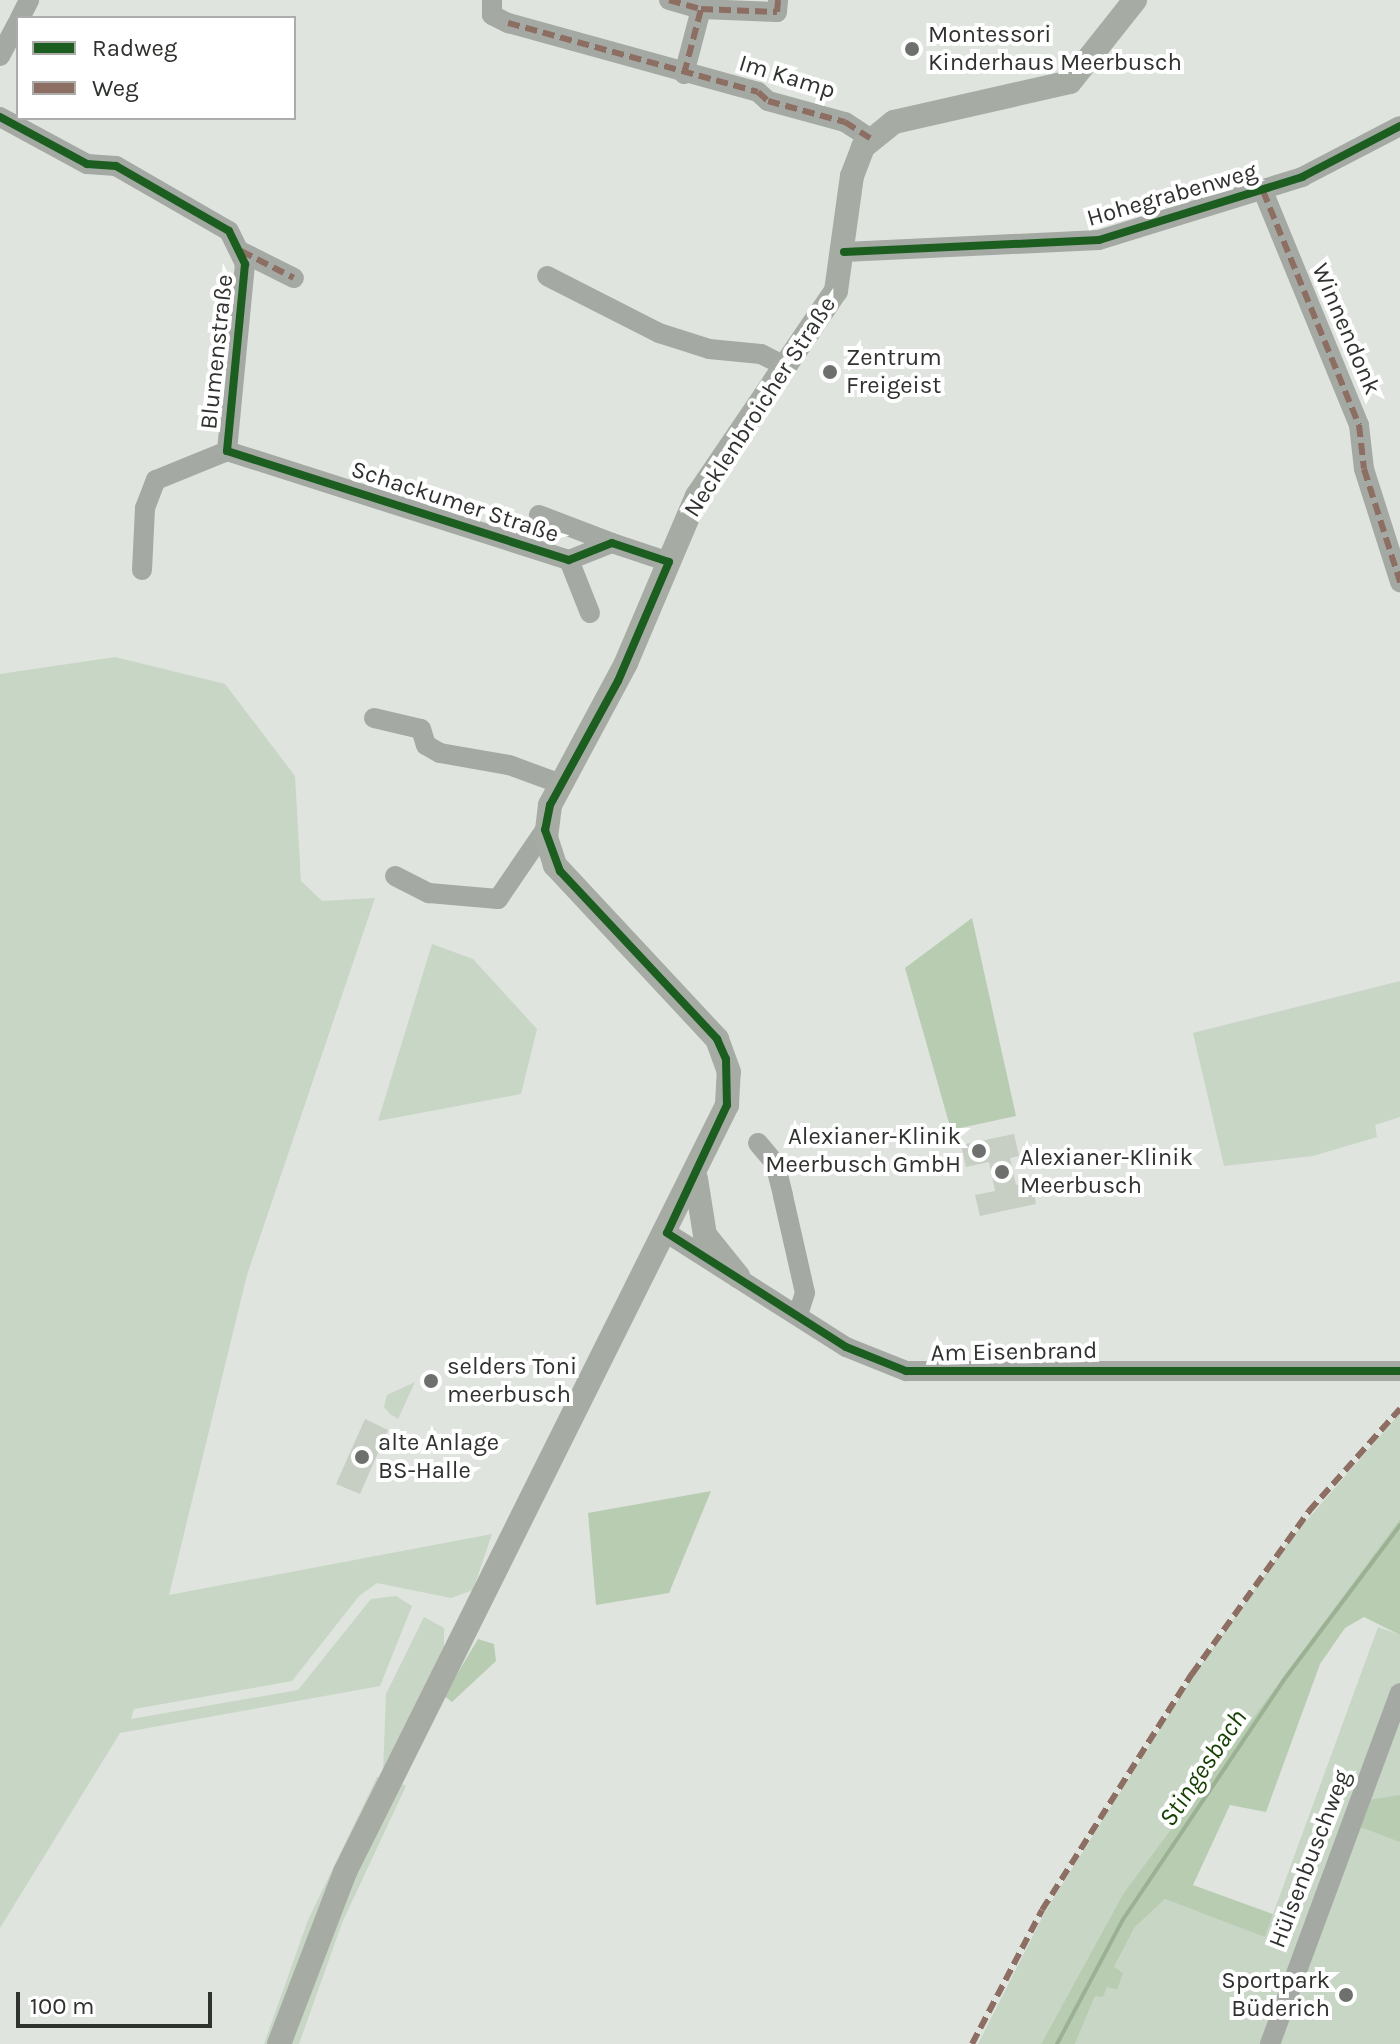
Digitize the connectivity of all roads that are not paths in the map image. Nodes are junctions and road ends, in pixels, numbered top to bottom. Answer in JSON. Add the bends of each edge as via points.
{"nodes":[{"id":1,"x":492,"y":0,"type":"edge"},
{"id":2,"x":669,"y":0,"type":"edge"},
{"id":3,"x":778,"y":0,"type":"edge"},
{"id":4,"x":1135,"y":0,"type":"edge"},
{"id":5,"x":701,"y":9,"type":"junction"},
{"id":6,"x":16,"y":26,"type":"edge"},
{"id":7,"x":0,"y":56,"type":"edge"},
{"id":8,"x":684,"y":74,"type":"junction"},
{"id":9,"x":0,"y":117,"type":"edge"},
{"id":10,"x":1400,"y":126,"type":"edge"},
{"id":11,"x":870,"y":138,"type":"junction"},
{"id":12,"x":1263,"y":191,"type":"junction"},
{"id":13,"x":242,"y":252,"type":"junction"},
{"id":14,"x":844,"y":252,"type":"junction"},
{"id":15,"x":547,"y":276,"type":"dead end"},
{"id":16,"x":294,"y":278,"type":"dead end"},
{"id":17,"x":786,"y":367,"type":"junction"},
{"id":18,"x":227,"y":451,"type":"junction"},
{"id":19,"x":539,"y":515,"type":"dead end"},
{"id":20,"x":612,"y":543,"type":"junction"},
{"id":21,"x":569,"y":560,"type":"junction"},
{"id":22,"x":669,"y":562,"type":"junction"},
{"id":23,"x":142,"y":570,"type":"dead end"},
{"id":24,"x":1400,"y":582,"type":"edge"},
{"id":25,"x":590,"y":613,"type":"dead end"},
{"id":26,"x":374,"y":718,"type":"dead end"},
{"id":27,"x":561,"y":784,"type":"junction"},
{"id":28,"x":545,"y":830,"type":"junction"},
{"id":29,"x":395,"y":876,"type":"dead end"},
{"id":30,"x":758,"y":1143,"type":"dead end"},
{"id":31,"x":696,"y":1177,"type":"junction"},
{"id":32,"x":667,"y":1233,"type":"junction"},
{"id":33,"x":738,"y":1276,"type":"junction"},
{"id":34,"x":798,"y":1315,"type":"junction"},
{"id":35,"x":1400,"y":1371,"type":"edge"},
{"id":36,"x":1400,"y":1693,"type":"edge"},
{"id":37,"x":279,"y":2044,"type":"edge"},
{"id":38,"x":1270,"y":2044,"type":"edge"}],
"edges":[{"from":1,"to":8,"type":"street","name":"Im Kamp","via":[[492,15],[508,23]]},
{"from":2,"to":5,"type":"street"},
{"from":3,"to":5,"type":"street","via":[[777,12]]},
{"from":4,"to":11,"type":"main road","via":[[1070,82],[894,122]]},
{"from":5,"to":8,"type":"street"},
{"from":6,"to":7,"type":"street"},
{"from":8,"to":11,"type":"street","name":"Im Kamp","via":[[845,122]]},
{"from":9,"to":13,"type":"street","name":"Blumenstraße","via":[[87,164],[116,166],[215,220]]},
{"from":10,"to":12,"type":"street","name":"Hohegrabenweg","via":[[1347,157]]},
{"from":11,"to":14,"type":"main road","name":"Necklenbroicher Straße","via":[[852,176]]},
{"from":12,"to":14,"type":"street","name":"Hohegrabenweg","via":[[1099,240]]},
{"from":12,"to":24,"type":"street","name":"Winnendonk","via":[[1359,425],[1364,469]]},
{"from":13,"to":16,"type":"street","name":"Blumenstraße"},
{"from":13,"to":18,"type":"street","name":"Blumenstraße"},
{"from":14,"to":17,"type":"main road","name":"Necklenbroicher Straße","via":[[836,291]]},
{"from":15,"to":17,"type":"street","via":[[659,333],[709,349],[761,354]]},
{"from":17,"to":22,"type":"main road","name":"Necklenbroicher Straße","via":[[704,485]]},
{"from":18,"to":21,"type":"street","name":"Schackumer Straße"},
{"from":18,"to":23,"type":"street","via":[[156,480],[145,508]]},
{"from":19,"to":20,"type":"street","name":"Schackumer Straße"},
{"from":20,"to":21,"type":"street","name":"Schackumer Straße"},
{"from":20,"to":22,"type":"street","name":"Schackumer Straße"},
{"from":21,"to":25,"type":"street","name":"Schackumer Straße"},
{"from":22,"to":27,"type":"main road","name":"Necklenbroicher Straße","via":[[634,647]]},
{"from":26,"to":27,"type":"street","via":[[421,729],[426,745],[440,753],[509,765]]},
{"from":27,"to":28,"type":"main road"},
{"from":28,"to":29,"type":"street","via":[[498,899],[429,893]]},
{"from":28,"to":31,"type":"main road","via":[[560,871],[722,1049],[729,1072],[727,1105]]},
{"from":30,"to":34,"type":"street","via":[[775,1163],[799,1265],[805,1293]]},
{"from":31,"to":32,"type":"main road"},
{"from":31,"to":33,"type":"main road","via":[[705,1235]]},
{"from":32,"to":33,"type":"street","name":"Am Eisenbrand"},
{"from":32,"to":37,"type":"main road","via":[[345,1872]]},
{"from":33,"to":34,"type":"street","name":"Am Eisenbrand"},
{"from":34,"to":35,"type":"street","name":"Am Eisenbrand","via":[[866,1357],[919,1373]]},
{"from":36,"to":38,"type":"street","name":"Hülsenbuschweg"}]}
